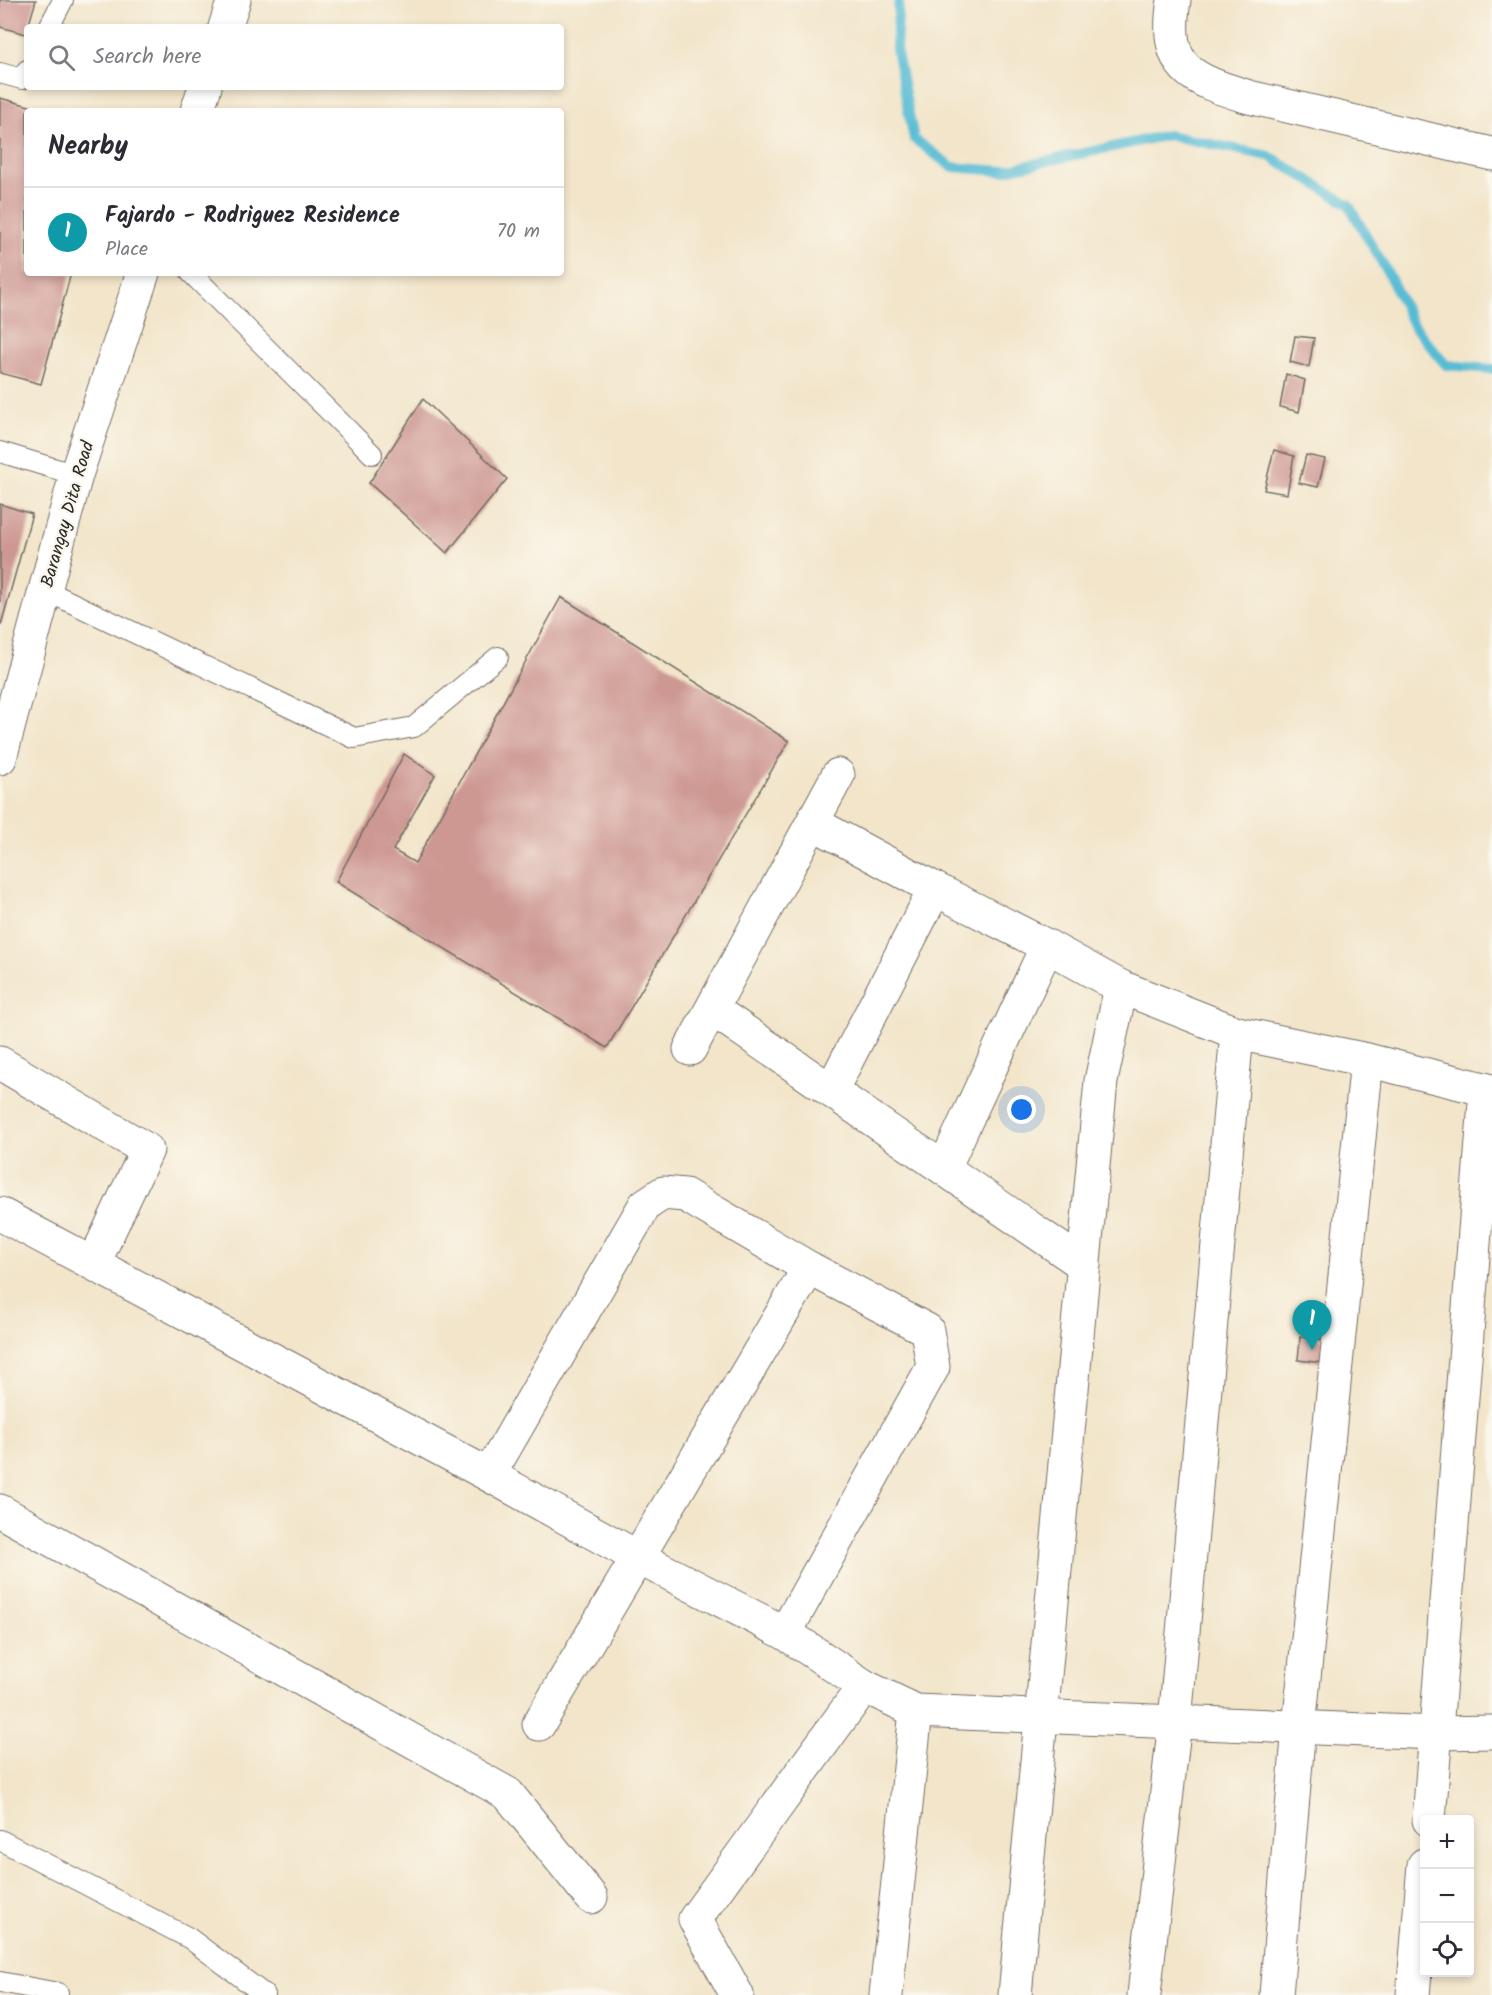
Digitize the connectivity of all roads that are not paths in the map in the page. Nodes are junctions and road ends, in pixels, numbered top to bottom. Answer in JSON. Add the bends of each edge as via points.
{"nodes":[{"id":1,"x":63,"y":0,"type":"edge"},
{"id":2,"x":234,"y":0,"type":"edge"},
{"id":3,"x":1174,"y":0,"type":"edge"},
{"id":4,"x":51,"y":24,"type":"edge"},
{"id":5,"x":226,"y":24,"type":"edge"},
{"id":6,"x":0,"y":73,"type":"edge"},
{"id":7,"x":24,"y":75,"type":"edge"},
{"id":8,"x":204,"y":90,"type":"edge"},
{"id":9,"x":198,"y":108,"type":"edge"},
{"id":10,"x":1492,"y":154,"type":"edge"},
{"id":11,"x":142,"y":276,"type":"edge"},
{"id":12,"x":194,"y":276,"type":"edge"},
{"id":13,"x":0,"y":452,"type":"edge"},
{"id":14,"x":372,"y":454,"type":"dead end"},
{"id":15,"x":76,"y":475,"type":"junction"},
{"id":16,"x":45,"y":590,"type":"junction"},
{"id":17,"x":498,"y":657,"type":"dead end"},
{"id":18,"x":0,"y":758,"type":"edge"},
{"id":19,"x":838,"y":774,"type":"dead end"},
{"id":20,"x":813,"y":823,"type":"junction"},
{"id":21,"x":935,"y":889,"type":"junction"},
{"id":22,"x":1047,"y":946,"type":"junction"},
{"id":23,"x":1121,"y":987,"type":"junction"},
{"id":24,"x":712,"y":1009,"type":"junction"},
{"id":25,"x":1237,"y":1033,"type":"junction"},
{"id":26,"x":690,"y":1049,"type":"dead end"},
{"id":27,"x":1367,"y":1060,"type":"junction"},
{"id":28,"x":0,"y":1063,"type":"edge"},
{"id":29,"x":831,"y":1091,"type":"junction"},
{"id":30,"x":1489,"y":1091,"type":"edge"},
{"id":31,"x":944,"y":1168,"type":"junction"},
{"id":32,"x":0,"y":1214,"type":"edge"},
{"id":33,"x":94,"y":1263,"type":"junction"},
{"id":34,"x":1084,"y":1265,"type":"junction"},
{"id":35,"x":809,"y":1268,"type":"junction"},
{"id":36,"x":489,"y":1475,"type":"junction"},
{"id":37,"x":0,"y":1511,"type":"edge"},
{"id":38,"x":639,"y":1558,"type":"junction"},
{"id":39,"x":785,"y":1633,"type":"junction"},
{"id":40,"x":864,"y":1686,"type":"junction"},
{"id":41,"x":916,"y":1712,"type":"junction"},
{"id":42,"x":1042,"y":1716,"type":"junction"},
{"id":43,"x":1175,"y":1721,"type":"junction"},
{"id":44,"x":539,"y":1724,"type":"dead end"},
{"id":45,"x":1299,"y":1727,"type":"junction"},
{"id":46,"x":1492,"y":1732,"type":"edge"},
{"id":47,"x":1436,"y":1733,"type":"junction"},
{"id":48,"x":1429,"y":1815,"type":"edge"},
{"id":49,"x":0,"y":1840,"type":"edge"},
{"id":50,"x":1425,"y":1869,"type":"edge"},
{"id":51,"x":591,"y":1897,"type":"dead end"},
{"id":52,"x":0,"y":1982,"type":"edge"},
{"id":53,"x":58,"y":1993,"type":"dead end"},
{"id":54,"x":265,"y":1995,"type":"edge"},
{"id":55,"x":737,"y":1995,"type":"edge"},
{"id":56,"x":886,"y":1995,"type":"edge"},
{"id":57,"x":1015,"y":1995,"type":"edge"},
{"id":58,"x":1144,"y":1995,"type":"edge"},
{"id":59,"x":1276,"y":1995,"type":"edge"},
{"id":60,"x":1413,"y":1995,"type":"edge"}],
"edges":[{"from":1,"to":4,"type":"lane"},
{"from":2,"to":5,"type":"street"},
{"from":3,"to":10,"type":"street","via":[[1172,44],[1182,67],[1213,86],[1249,98]]},
{"from":6,"to":7,"type":"lane","via":[[22,79]]},
{"from":8,"to":9,"type":"street"},
{"from":11,"to":15,"type":"street","name":"Barangay Dita Road"},
{"from":12,"to":14,"type":"lane"},
{"from":13,"to":15,"type":"lane"},
{"from":15,"to":16,"type":"street","name":"Barangay Dita Road"},
{"from":16,"to":17,"type":"lane","via":[[354,738],[414,726]]},
{"from":16,"to":18,"type":"street","name":"Barangay Dita Road"},
{"from":19,"to":20,"type":"street"},
{"from":20,"to":21,"type":"street"},
{"from":20,"to":24,"type":"street"},
{"from":21,"to":22,"type":"street"},
{"from":21,"to":29,"type":"street"},
{"from":22,"to":23,"type":"street"},
{"from":22,"to":31,"type":"street"},
{"from":23,"to":25,"type":"street"},
{"from":23,"to":34,"type":"street","via":[[1101,1081]]},
{"from":24,"to":26,"type":"street"},
{"from":24,"to":29,"type":"street"},
{"from":25,"to":27,"type":"street"},
{"from":25,"to":43,"type":"street"},
{"from":27,"to":30,"type":"street"},
{"from":27,"to":45,"type":"street"},
{"from":28,"to":33,"type":"street","via":[[147,1150]]},
{"from":29,"to":31,"type":"street"},
{"from":30,"to":47,"type":"street"},
{"from":31,"to":34,"type":"street"},
{"from":32,"to":33,"type":"street"},
{"from":33,"to":36,"type":"street"},
{"from":34,"to":42,"type":"street"},
{"from":35,"to":36,"type":"street","via":[[685,1195],[663,1193],[645,1205]]},
{"from":35,"to":38,"type":"street"},
{"from":35,"to":39,"type":"street","via":[[927,1330],[933,1367]]},
{"from":36,"to":38,"type":"street"},
{"from":37,"to":51,"type":"street","via":[[508,1794]]},
{"from":38,"to":39,"type":"street"},
{"from":38,"to":44,"type":"street"},
{"from":39,"to":40,"type":"street"},
{"from":40,"to":41,"type":"street"},
{"from":40,"to":55,"type":"street","via":[[694,1919]]},
{"from":41,"to":42,"type":"street"},
{"from":41,"to":56,"type":"street"},
{"from":42,"to":43,"type":"street"},
{"from":42,"to":57,"type":"street"},
{"from":43,"to":45,"type":"street"},
{"from":43,"to":58,"type":"street"},
{"from":45,"to":47,"type":"street"},
{"from":45,"to":59,"type":"street"},
{"from":46,"to":47,"type":"street"},
{"from":47,"to":48,"type":"street"},
{"from":49,"to":54,"type":"lane","via":[[189,1938]]},
{"from":50,"to":60,"type":"street"},
{"from":52,"to":53,"type":"lane"}]}
